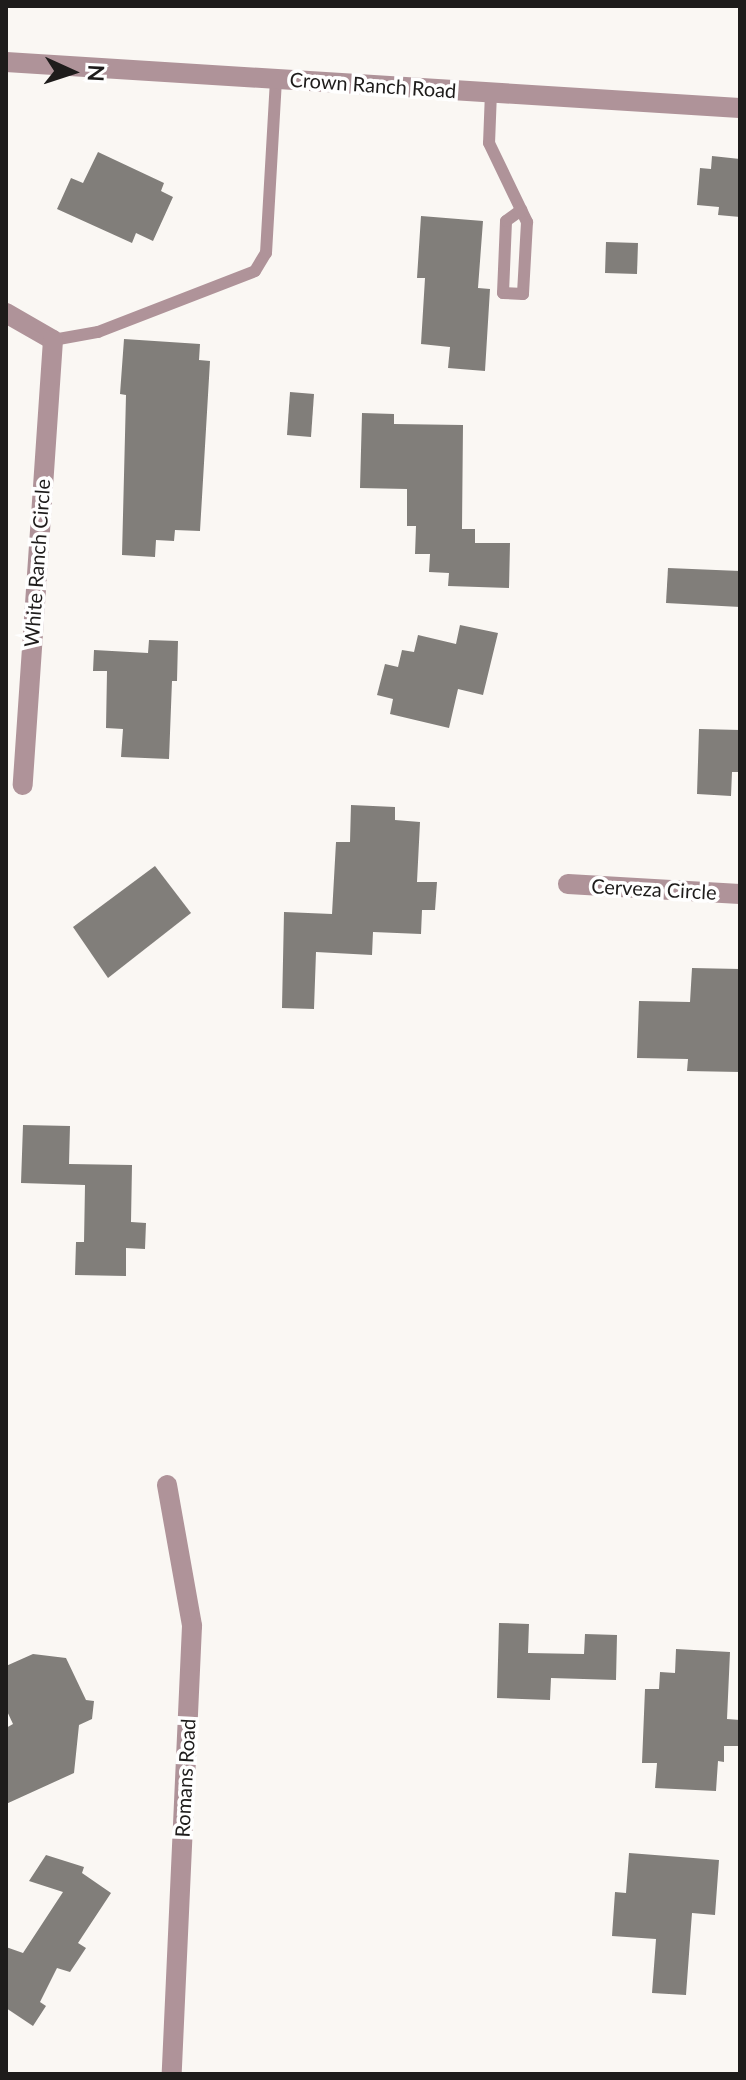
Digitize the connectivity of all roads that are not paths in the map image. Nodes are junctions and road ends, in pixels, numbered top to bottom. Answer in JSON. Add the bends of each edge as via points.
{"nodes":[{"id":1,"x":6,"y":62,"type":"edge"},
{"id":2,"x":276,"y":79,"type":"junction"},
{"id":3,"x":491,"y":92,"type":"junction"},
{"id":4,"x":740,"y":108,"type":"edge"},
{"id":5,"x":521,"y":210,"type":"junction"},
{"id":6,"x":6,"y":313,"type":"edge"},
{"id":7,"x":53,"y":340,"type":"junction"},
{"id":8,"x":23,"y":785,"type":"dead end"},
{"id":9,"x":568,"y":884,"type":"dead end"},
{"id":10,"x":740,"y":894,"type":"edge"},
{"id":11,"x":167,"y":1485,"type":"dead end"},
{"id":12,"x":172,"y":2074,"type":"edge"}],
"edges":[{"from":1,"to":2,"type":"street","name":"Crown Ranch Road"},
{"from":2,"to":3,"type":"street","name":"Crown Ranch Road"},
{"from":2,"to":7,"type":"lane","via":[[266,253],[255,271],[98,332]]},
{"from":3,"to":4,"type":"street","name":"Crown Ranch Road"},
{"from":3,"to":5,"type":"lane","via":[[489,143]]},
{"from":5,"to":5,"type":"lane","via":[[527,222],[523,294],[503,293],[506,221]]},
{"from":6,"to":7,"type":"street"},
{"from":7,"to":8,"type":"street","name":"White Ranch Circle"},
{"from":9,"to":10,"type":"street","name":"Cerveza Circle"},
{"from":11,"to":12,"type":"street","name":"Romans Road","via":[[192,1626]]}]}
